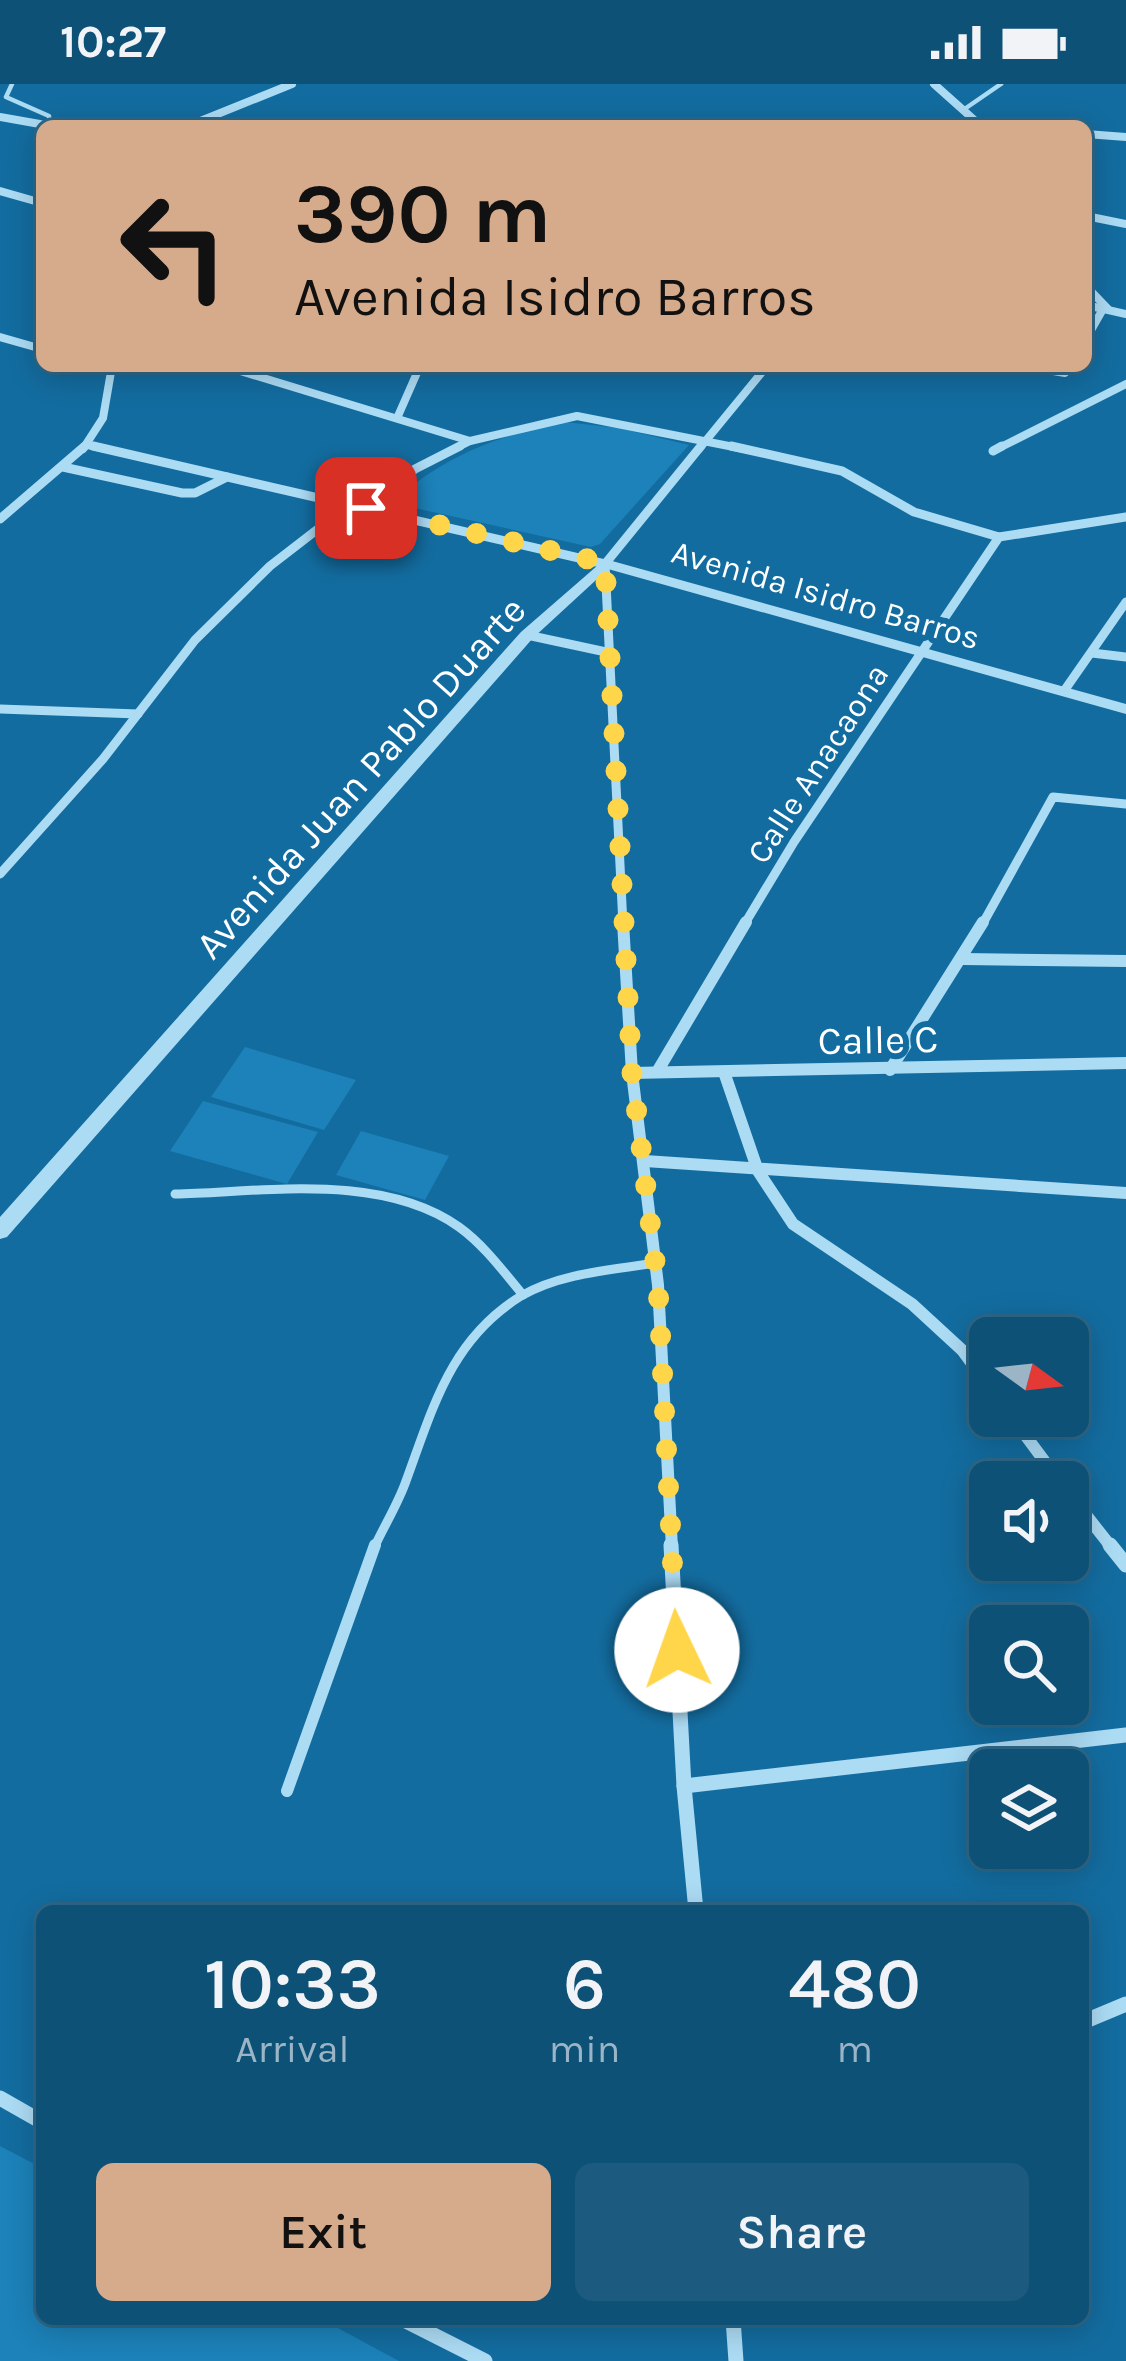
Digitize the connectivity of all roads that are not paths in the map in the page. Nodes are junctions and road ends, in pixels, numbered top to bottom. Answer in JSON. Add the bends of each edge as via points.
{"nodes":[{"id":1,"x":12,"y":84,"type":"edge"},
{"id":2,"x":292,"y":84,"type":"edge"},
{"id":3,"x":934,"y":84,"type":"edge"},
{"id":4,"x":1000,"y":84,"type":"edge"},
{"id":5,"x":966,"y":108,"type":"junction"},
{"id":6,"x":0,"y":117,"type":"edge"},
{"id":7,"x":50,"y":120,"type":"edge"},
{"id":8,"x":203,"y":120,"type":"edge"},
{"id":9,"x":976,"y":120,"type":"edge"},
{"id":10,"x":36,"y":123,"type":"edge"},
{"id":11,"x":1092,"y":134,"type":"edge"},
{"id":12,"x":1126,"y":137,"type":"edge"},
{"id":13,"x":0,"y":191,"type":"edge"},
{"id":14,"x":36,"y":201,"type":"edge"},
{"id":15,"x":1092,"y":217,"type":"edge"},
{"id":16,"x":1126,"y":224,"type":"edge"},
{"id":17,"x":1092,"y":293,"type":"edge"},
{"id":18,"x":1126,"y":303,"type":"edge"},
{"id":19,"x":1092,"y":306,"type":"edge"},
{"id":20,"x":1105,"y":308,"type":"junction"},
{"id":21,"x":1126,"y":314,"type":"edge"},
{"id":22,"x":1092,"y":329,"type":"edge"},
{"id":23,"x":0,"y":338,"type":"edge"},
{"id":24,"x":36,"y":348,"type":"edge"},
{"id":25,"x":111,"y":372,"type":"edge"},
{"id":26,"x":245,"y":372,"type":"edge"},
{"id":27,"x":417,"y":372,"type":"edge"},
{"id":28,"x":762,"y":372,"type":"edge"},
{"id":29,"x":1126,"y":385,"type":"edge"},
{"id":30,"x":398,"y":416,"type":"junction"},
{"id":31,"x":470,"y":441,"type":"junction"},
{"id":32,"x":702,"y":442,"type":"junction"},
{"id":33,"x":88,"y":445,"type":"junction"},
{"id":34,"x":993,"y":451,"type":"dead end"},
{"id":35,"x":63,"y":466,"type":"junction"},
{"id":36,"x":227,"y":477,"type":"junction"},
{"id":37,"x":349,"y":505,"type":"junction"},
{"id":38,"x":366,"y":508,"type":"junction"},
{"id":39,"x":1126,"y":517,"type":"edge"},
{"id":40,"x":0,"y":519,"type":"edge"},
{"id":41,"x":999,"y":537,"type":"junction"},
{"id":42,"x":605,"y":563,"type":"junction"},
{"id":43,"x":1126,"y":602,"type":"edge"},
{"id":44,"x":526,"y":635,"type":"junction"},
{"id":45,"x":606,"y":652,"type":"junction"},
{"id":46,"x":923,"y":652,"type":"junction"},
{"id":47,"x":1092,"y":653,"type":"junction"},
{"id":48,"x":1126,"y":657,"type":"edge"},
{"id":49,"x":1064,"y":692,"type":"junction"},
{"id":50,"x":0,"y":709,"type":"edge"},
{"id":51,"x":1126,"y":709,"type":"edge"},
{"id":52,"x":138,"y":713,"type":"junction"},
{"id":53,"x":1126,"y":804,"type":"edge"},
{"id":54,"x":0,"y":874,"type":"edge"},
{"id":55,"x":963,"y":959,"type":"junction"},
{"id":56,"x":1126,"y":961,"type":"edge"},
{"id":57,"x":1126,"y":1063,"type":"edge"},
{"id":58,"x":890,"y":1070,"type":"junction"},
{"id":59,"x":657,"y":1072,"type":"junction"},
{"id":60,"x":724,"y":1072,"type":"junction"},
{"id":61,"x":632,"y":1073,"type":"junction"},
{"id":62,"x":645,"y":1161,"type":"junction"},
{"id":63,"x":758,"y":1172,"type":"junction"},
{"id":64,"x":1126,"y":1193,"type":"edge"},
{"id":65,"x":175,"y":1194,"type":"dead end"},
{"id":66,"x":0,"y":1231,"type":"edge"},
{"id":67,"x":656,"y":1263,"type":"junction"},
{"id":68,"x":523,"y":1294,"type":"junction"},
{"id":69,"x":969,"y":1361,"type":"edge"},
{"id":70,"x":1089,"y":1518,"type":"edge"},
{"id":71,"x":1126,"y":1564,"type":"edge"},
{"id":72,"x":1126,"y":1735,"type":"edge"},
{"id":73,"x":684,"y":1786,"type":"junction"},
{"id":74,"x":287,"y":1791,"type":"dead end"},
{"id":75,"x":695,"y":1905,"type":"edge"},
{"id":76,"x":1126,"y":2004,"type":"edge"},
{"id":77,"x":1089,"y":2019,"type":"edge"},
{"id":78,"x":0,"y":2098,"type":"edge"},
{"id":79,"x":36,"y":2119,"type":"edge"},
{"id":80,"x":414,"y":2325,"type":"edge"},
{"id":81,"x":733,"y":2325,"type":"edge"},
{"id":82,"x":485,"y":2361,"type":"edge"},
{"id":83,"x":736,"y":2361,"type":"edge"}],
"edges":[{"from":1,"to":7,"type":"lane","via":[[6,97]]},
{"from":2,"to":8,"type":"street"},
{"from":3,"to":5,"type":"street"},
{"from":4,"to":5,"type":"lane"},
{"from":5,"to":9,"type":"street"},
{"from":6,"to":10,"type":"street"},
{"from":11,"to":12,"type":"street"},
{"from":13,"to":14,"type":"street"},
{"from":15,"to":16,"type":"street"},
{"from":17,"to":20,"type":"street"},
{"from":18,"to":20,"type":"street"},
{"from":19,"to":20,"type":"street"},
{"from":20,"to":21,"type":"street"},
{"from":20,"to":22,"type":"street"},
{"from":23,"to":24,"type":"street"},
{"from":25,"to":33,"type":"street","via":[[104,425]]},
{"from":26,"to":30,"type":"street"},
{"from":27,"to":30,"type":"street"},
{"from":28,"to":32,"type":"street","name":"Avenida Juan Pablo Duarte"},
{"from":29,"to":34,"type":"street"},
{"from":30,"to":31,"type":"street"},
{"from":31,"to":32,"type":"street","via":[[577,416]]},
{"from":31,"to":38,"type":"street","via":[[415,469]]},
{"from":32,"to":41,"type":"street","via":[[842,471],[914,512]]},
{"from":32,"to":42,"type":"street","name":"Avenida Juan Pablo Duarte"},
{"from":33,"to":35,"type":"street"},
{"from":33,"to":36,"type":"street","name":"Avenida Isidro Barros"},
{"from":35,"to":36,"type":"street","via":[[182,493]]},
{"from":35,"to":40,"type":"street"},
{"from":36,"to":37,"type":"street","name":"Avenida Isidro Barros"},
{"from":37,"to":38,"type":"street","name":"Avenida Isidro Barros"},
{"from":37,"to":52,"type":"street","via":[[195,640]]},
{"from":38,"to":42,"type":"street","name":"Avenida Isidro Barros"},
{"from":39,"to":41,"type":"street"},
{"from":41,"to":46,"type":"street","name":"Calle Anacaona"},
{"from":42,"to":44,"type":"street","name":"Avenida Juan Pablo Duarte"},
{"from":42,"to":45,"type":"street"},
{"from":42,"to":46,"type":"street","name":"Avenida Isidro Barros"},
{"from":43,"to":47,"type":"street"},
{"from":44,"to":45,"type":"street"},
{"from":44,"to":66,"type":"street","name":"Avenida Juan Pablo Duarte"},
{"from":45,"to":61,"type":"street"},
{"from":46,"to":49,"type":"street","name":"Avenida Isidro Barros"},
{"from":46,"to":59,"type":"street","name":"Calle Anacaona","via":[[794,842]]},
{"from":47,"to":48,"type":"street"},
{"from":47,"to":49,"type":"street"},
{"from":49,"to":51,"type":"street","name":"Avenida Isidro Barros"},
{"from":50,"to":52,"type":"street"},
{"from":52,"to":54,"type":"street"},
{"from":53,"to":55,"type":"street","via":[[1053,797]]},
{"from":55,"to":56,"type":"street"},
{"from":55,"to":58,"type":"street"},
{"from":57,"to":58,"type":"street","name":"Calle C"},
{"from":58,"to":60,"type":"street","name":"Calle C"},
{"from":59,"to":60,"type":"street","name":"Calle C"},
{"from":59,"to":61,"type":"street","name":"Calle C"},
{"from":60,"to":63,"type":"street"},
{"from":61,"to":62,"type":"street"},
{"from":62,"to":63,"type":"street"},
{"from":62,"to":67,"type":"street"},
{"from":63,"to":64,"type":"street"},
{"from":63,"to":69,"type":"street","via":[[793,1224],[912,1304]]},
{"from":65,"to":68,"type":"lane","via":[[401,1202],[472,1236]]},
{"from":67,"to":68,"type":"lane"},
{"from":67,"to":73,"type":"street"},
{"from":68,"to":74,"type":"lane","via":[[452,1366],[420,1431]]},
{"from":70,"to":71,"type":"street"},
{"from":72,"to":73,"type":"street"},
{"from":73,"to":75,"type":"street"},
{"from":76,"to":77,"type":"street"},
{"from":78,"to":79,"type":"street"},
{"from":80,"to":82,"type":"street"},
{"from":81,"to":83,"type":"street"}]}
